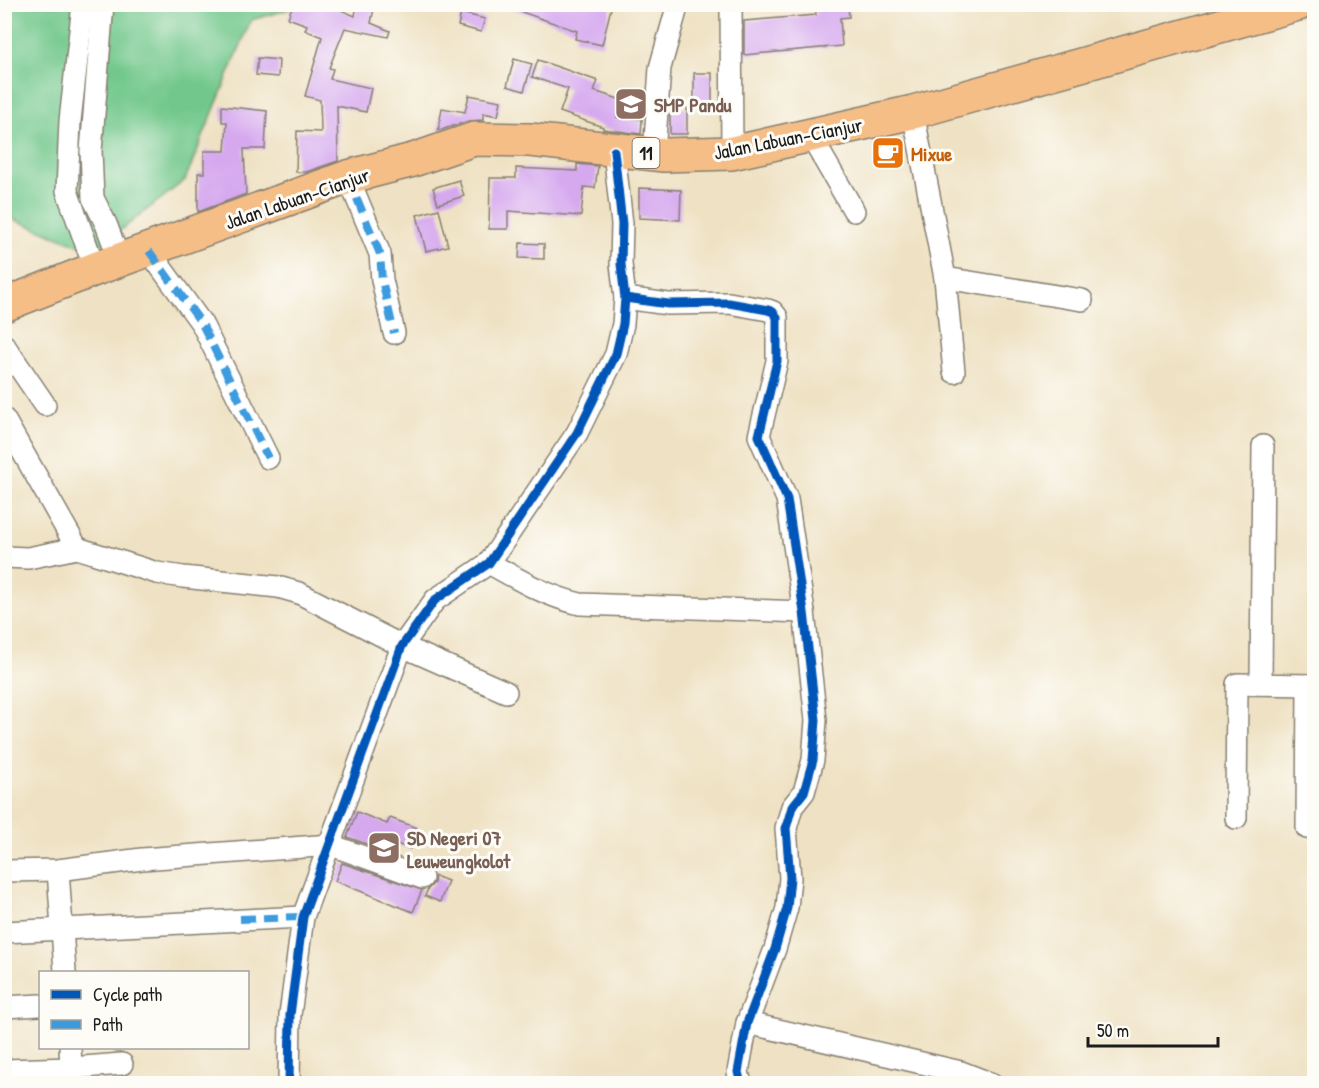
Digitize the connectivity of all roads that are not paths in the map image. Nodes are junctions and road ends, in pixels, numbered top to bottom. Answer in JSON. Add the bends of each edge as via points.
{"nodes":[{"id":1,"x":83,"y":4,"type":"edge"},
{"id":2,"x":103,"y":4,"type":"edge"},
{"id":3,"x":678,"y":4,"type":"edge"},
{"id":4,"x":731,"y":4,"type":"edge"},
{"id":5,"x":1298,"y":4,"type":"edge"},
{"id":6,"x":913,"y":112,"type":"junction"},
{"id":7,"x":810,"y":135,"type":"junction"},
{"id":8,"x":614,"y":151,"type":"junction"},
{"id":9,"x":732,"y":153,"type":"junction"},
{"id":10,"x":654,"y":154,"type":"junction"},
{"id":11,"x":348,"y":177,"type":"junction"},
{"id":12,"x":854,"y":211,"type":"dead end"},
{"id":13,"x":121,"y":260,"type":"junction"},
{"id":14,"x":945,"y":278,"type":"junction"},
{"id":15,"x":625,"y":298,"type":"junction"},
{"id":16,"x":1082,"y":300,"type":"dead end"},
{"id":17,"x":4,"y":305,"type":"edge"},
{"id":18,"x":394,"y":333,"type":"dead end"},
{"id":19,"x":4,"y":345,"type":"edge"},
{"id":20,"x":954,"y":372,"type":"dead end"},
{"id":21,"x":45,"y":405,"type":"dead end"},
{"id":22,"x":4,"y":419,"type":"edge"},
{"id":23,"x":1263,"y":446,"type":"dead end"},
{"id":24,"x":268,"y":458,"type":"dead end"},
{"id":25,"x":77,"y":548,"type":"junction"},
{"id":26,"x":4,"y":557,"type":"edge"},
{"id":27,"x":489,"y":563,"type":"junction"},
{"id":28,"x":804,"y":612,"type":"junction"},
{"id":29,"x":402,"y":646,"type":"junction"},
{"id":30,"x":1261,"y":684,"type":"junction"},
{"id":31,"x":1311,"y":685,"type":"edge"},
{"id":32,"x":506,"y":692,"type":"dead end"},
{"id":33,"x":1236,"y":818,"type":"dead end"},
{"id":34,"x":1307,"y":828,"type":"dead end"},
{"id":35,"x":331,"y":845,"type":"junction"},
{"id":36,"x":58,"y":870,"type":"junction"},
{"id":37,"x":4,"y":871,"type":"edge"},
{"id":38,"x":422,"y":878,"type":"dead end"},
{"id":39,"x":303,"y":917,"type":"junction"},
{"id":40,"x":62,"y":929,"type":"junction"},
{"id":41,"x":4,"y":932,"type":"edge"},
{"id":42,"x":64,"y":971,"type":"edge"},
{"id":43,"x":39,"y":1005,"type":"edge"},
{"id":44,"x":4,"y":1007,"type":"edge"},
{"id":45,"x":747,"y":1023,"type":"junction"},
{"id":46,"x":122,"y":1064,"type":"dead end"},
{"id":47,"x":71,"y":1066,"type":"edge"},
{"id":48,"x":4,"y":1070,"type":"edge"},
{"id":49,"x":289,"y":1083,"type":"edge"},
{"id":50,"x":741,"y":1083,"type":"edge"},
{"id":51,"x":992,"y":1083,"type":"edge"}],
"edges":[{"from":1,"to":13,"type":"street","via":[[67,191]]},
{"from":2,"to":13,"type":"street","via":[[91,151],[93,198]]},
{"from":3,"to":10,"type":"street","via":[[660,68]]},
{"from":4,"to":9,"type":"street"},
{"from":5,"to":6,"type":"highway","name":"Jalan Labuan-Cianjur","number":"11"},
{"from":6,"to":7,"type":"highway","name":"Jalan Labuan-Cianjur","number":"11"},
{"from":6,"to":14,"type":"street"},
{"from":7,"to":9,"type":"highway","name":"Jalan Labuan-Cianjur","number":"11"},
{"from":7,"to":12,"type":"street"},
{"from":8,"to":10,"type":"highway","name":"Jalan Labuan-Cianjur","number":"11"},
{"from":8,"to":11,"type":"highway","name":"Jalan Labuan-Cianjur","number":"11","via":[[530,140],[474,139]]},
{"from":8,"to":15,"type":"street"},
{"from":9,"to":10,"type":"highway","name":"Jalan Labuan-Cianjur","number":"11"},
{"from":11,"to":13,"type":"highway","name":"Jalan Labuan-Cianjur","number":"11"},
{"from":11,"to":18,"type":"street","via":[[380,254]]},
{"from":13,"to":17,"type":"highway","name":"Jalan Labuan-Cianjur","number":"11"},
{"from":13,"to":24,"type":"street","via":[[202,324]]},
{"from":14,"to":16,"type":"street"},
{"from":14,"to":20,"type":"street"},
{"from":15,"to":27,"type":"street","via":[[616,354],[581,424]]},
{"from":15,"to":28,"type":"street","via":[[668,304],[729,303],[768,310],[777,317],[777,361],[759,436],[787,499]]},
{"from":19,"to":21,"type":"street"},
{"from":22,"to":25,"type":"street"},
{"from":23,"to":30,"type":"street"},
{"from":25,"to":26,"type":"street","via":[[28,558]]},
{"from":25,"to":29,"type":"street","via":[[158,573],[254,583],[299,593]]},
{"from":27,"to":28,"type":"street","via":[[533,589],[580,604]]},
{"from":27,"to":29,"type":"street","via":[[435,600]]},
{"from":28,"to":45,"type":"street","via":[[816,720],[813,760],[804,792],[792,807],[786,828],[788,908]]},
{"from":29,"to":32,"type":"street"},
{"from":29,"to":35,"type":"street"},
{"from":30,"to":31,"type":"street"},
{"from":30,"to":33,"type":"street","via":[[1237,684]]},
{"from":31,"to":34,"type":"street"},
{"from":35,"to":36,"type":"street","via":[[142,859]]},
{"from":35,"to":38,"type":"street"},
{"from":35,"to":39,"type":"street"},
{"from":36,"to":37,"type":"street"},
{"from":36,"to":40,"type":"street"},
{"from":39,"to":40,"type":"street"},
{"from":39,"to":49,"type":"street","via":[[290,1015]]},
{"from":40,"to":41,"type":"street"},
{"from":40,"to":42,"type":"street"},
{"from":43,"to":44,"type":"street"},
{"from":45,"to":50,"type":"street","via":[[738,1072]]},
{"from":45,"to":51,"type":"street","via":[[961,1072]]},
{"from":46,"to":47,"type":"street"},
{"from":47,"to":48,"type":"street"}]}
